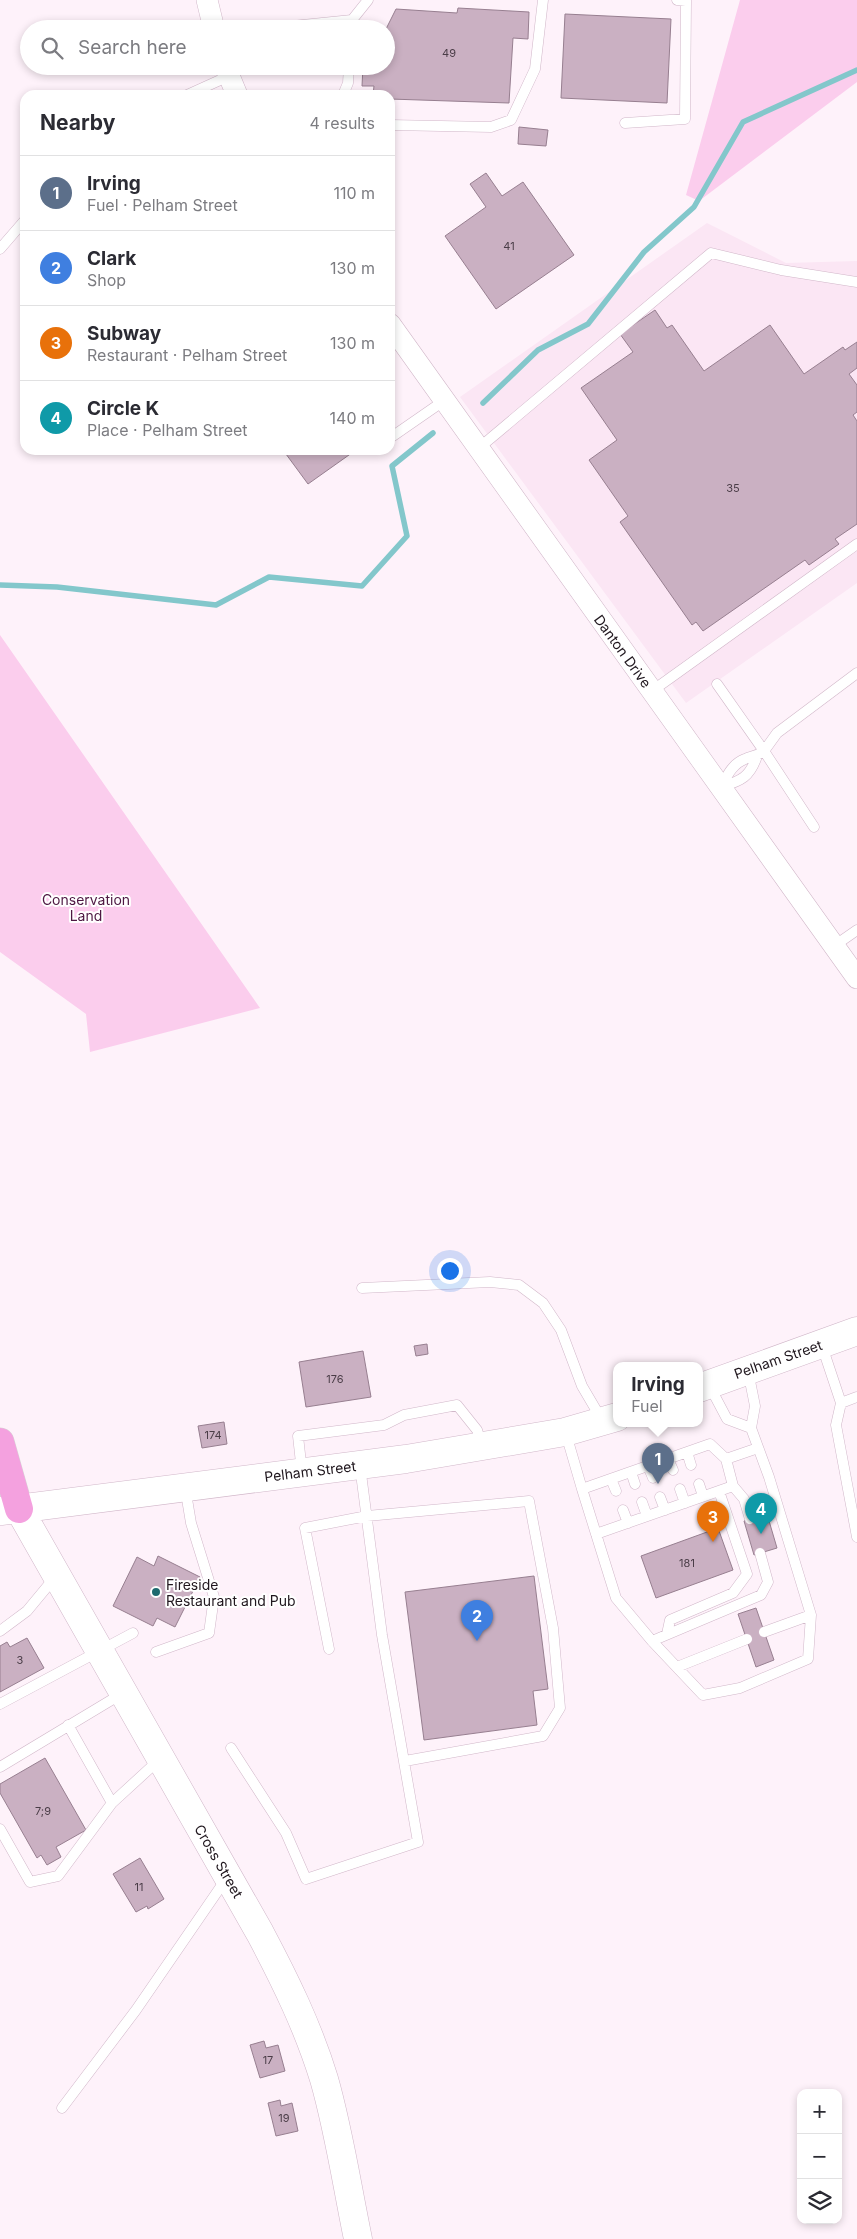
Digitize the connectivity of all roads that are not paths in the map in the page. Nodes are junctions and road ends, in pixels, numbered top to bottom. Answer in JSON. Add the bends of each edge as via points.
{"nodes":[{"id":1,"x":207,"y":0,"type":"edge"},
{"id":2,"x":368,"y":0,"type":"edge"},
{"id":3,"x":543,"y":0,"type":"edge"},
{"id":4,"x":676,"y":0,"type":"edge"},
{"id":5,"x":212,"y":20,"type":"edge"},
{"id":6,"x":355,"y":20,"type":"edge"},
{"id":7,"x":348,"y":75,"type":"edge"},
{"id":8,"x":231,"y":79,"type":"edge"},
{"id":9,"x":201,"y":90,"type":"edge"},
{"id":10,"x":345,"y":90,"type":"edge"},
{"id":11,"x":625,"y":123,"type":"dead end"},
{"id":12,"x":395,"y":125,"type":"edge"},
{"id":13,"x":20,"y":226,"type":"edge"},
{"id":14,"x":0,"y":249,"type":"edge"},
{"id":15,"x":857,"y":282,"type":"edge"},
{"id":16,"x":395,"y":331,"type":"edge"},
{"id":17,"x":445,"y":400,"type":"junction"},
{"id":18,"x":395,"y":435,"type":"edge"},
{"id":19,"x":479,"y":448,"type":"junction"},
{"id":20,"x":857,"y":544,"type":"edge"},
{"id":21,"x":857,"y":673,"type":"edge"},
{"id":22,"x":717,"y":684,"type":"dead end"},
{"id":23,"x":652,"y":691,"type":"junction"},
{"id":24,"x":761,"y":754,"type":"junction"},
{"id":25,"x":721,"y":787,"type":"junction"},
{"id":26,"x":814,"y":827,"type":"dead end"},
{"id":27,"x":857,"y":930,"type":"edge"},
{"id":28,"x":834,"y":946,"type":"junction"},
{"id":29,"x":857,"y":978,"type":"edge"},
{"id":30,"x":362,"y":1288,"type":"dead end"},
{"id":31,"x":857,"y":1331,"type":"edge"},
{"id":32,"x":822,"y":1344,"type":"junction"},
{"id":33,"x":748,"y":1369,"type":"junction"},
{"id":34,"x":704,"y":1386,"type":"edge"},
{"id":35,"x":857,"y":1397,"type":"edge"},
{"id":36,"x":841,"y":1403,"type":"junction"},
{"id":37,"x":610,"y":1419,"type":"edge"},
{"id":38,"x":751,"y":1428,"type":"junction"},
{"id":39,"x":565,"y":1432,"type":"junction"},
{"id":40,"x":0,"y":1442,"type":"edge"},
{"id":41,"x":482,"y":1447,"type":"junction"},
{"id":42,"x":758,"y":1448,"type":"junction"},
{"id":43,"x":686,"y":1452,"type":"junction"},
{"id":44,"x":668,"y":1458,"type":"junction"},
{"id":45,"x":726,"y":1459,"type":"junction"},
{"id":46,"x":360,"y":1465,"type":"junction"},
{"id":47,"x":691,"y":1465,"type":"dead end"},
{"id":48,"x":648,"y":1466,"type":"junction"},
{"id":49,"x":673,"y":1470,"type":"dead end"},
{"id":50,"x":302,"y":1472,"type":"junction"},
{"id":51,"x":631,"y":1472,"type":"junction"},
{"id":52,"x":652,"y":1478,"type":"dead end"},
{"id":53,"x":611,"y":1479,"type":"junction"},
{"id":54,"x":0,"y":1482,"type":"edge"},
{"id":55,"x":635,"y":1484,"type":"dead end"},
{"id":56,"x":699,"y":1484,"type":"dead end"},
{"id":57,"x":733,"y":1486,"type":"junction"},
{"id":58,"x":185,"y":1487,"type":"junction"},
{"id":59,"x":582,"y":1489,"type":"junction"},
{"id":60,"x":680,"y":1490,"type":"dead end"},
{"id":61,"x":616,"y":1491,"type":"dead end"},
{"id":62,"x":719,"y":1491,"type":"junction"},
{"id":63,"x":704,"y":1496,"type":"junction"},
{"id":64,"x":660,"y":1497,"type":"dead end"},
{"id":65,"x":642,"y":1502,"type":"dead end"},
{"id":66,"x":685,"y":1503,"type":"junction"},
{"id":67,"x":9,"y":1510,"type":"edge"},
{"id":68,"x":623,"y":1510,"type":"dead end"},
{"id":69,"x":664,"y":1510,"type":"junction"},
{"id":70,"x":367,"y":1516,"type":"junction"},
{"id":71,"x":647,"y":1516,"type":"junction"},
{"id":72,"x":750,"y":1519,"type":"dead end"},
{"id":73,"x":628,"y":1523,"type":"junction"},
{"id":74,"x":596,"y":1534,"type":"junction"},
{"id":75,"x":857,"y":1537,"type":"edge"},
{"id":76,"x":760,"y":1553,"type":"dead end"},
{"id":77,"x":57,"y":1575,"type":"junction"},
{"id":78,"x":811,"y":1615,"type":"junction"},
{"id":79,"x":0,"y":1631,"type":"edge"},
{"id":80,"x":764,"y":1632,"type":"dead end"},
{"id":81,"x":133,"y":1633,"type":"dead end"},
{"id":82,"x":667,"y":1634,"type":"junction"},
{"id":83,"x":747,"y":1639,"type":"dead end"},
{"id":84,"x":652,"y":1641,"type":"junction"},
{"id":85,"x":328,"y":1649,"type":"dead end"},
{"id":86,"x":99,"y":1650,"type":"junction"},
{"id":87,"x":156,"y":1652,"type":"dead end"},
{"id":88,"x":676,"y":1667,"type":"junction"},
{"id":89,"x":124,"y":1693,"type":"junction"},
{"id":90,"x":0,"y":1704,"type":"edge"},
{"id":91,"x":68,"y":1724,"type":"junction"},
{"id":92,"x":231,"y":1748,"type":"dead end"},
{"id":93,"x":160,"y":1758,"type":"junction"},
{"id":94,"x":405,"y":1761,"type":"junction"},
{"id":95,"x":0,"y":1767,"type":"edge"},
{"id":96,"x":112,"y":1803,"type":"junction"},
{"id":97,"x":0,"y":1828,"type":"edge"},
{"id":98,"x":228,"y":1876,"type":"junction"},
{"id":99,"x":62,"y":2108,"type":"dead end"},
{"id":100,"x":358,"y":2239,"type":"edge"}],
"edges":[{"from":1,"to":5,"type":"street"},
{"from":2,"to":6,"type":"lane"},
{"from":3,"to":12,"type":"lane","via":[[535,69],[511,120],[491,127]]},
{"from":4,"to":11,"type":"lane","via":[[686,1],[684,119]]},
{"from":7,"to":10,"type":"lane"},
{"from":8,"to":9,"type":"lane"},
{"from":13,"to":14,"type":"lane"},
{"from":15,"to":19,"type":"lane","via":[[780,270],[711,252]]},
{"from":16,"to":17,"type":"street","name":"Danton Drive"},
{"from":17,"to":18,"type":"lane"},
{"from":17,"to":19,"type":"street","name":"Danton Drive"},
{"from":19,"to":23,"type":"street","name":"Danton Drive"},
{"from":20,"to":23,"type":"lane"},
{"from":21,"to":24,"type":"lane","via":[[777,733]]},
{"from":22,"to":24,"type":"lane"},
{"from":23,"to":25,"type":"street","name":"Danton Drive"},
{"from":24,"to":25,"type":"lane","via":[[744,759],[730,770]]},
{"from":24,"to":26,"type":"lane"},
{"from":25,"to":28,"type":"street","name":"Danton Drive"},
{"from":27,"to":28,"type":"lane"},
{"from":28,"to":29,"type":"street","name":"Danton Drive"},
{"from":30,"to":37,"type":"lane","via":[[490,1282],[519,1285],[543,1303],[561,1330],[582,1386]]},
{"from":31,"to":32,"type":"street","name":"Pelham Street"},
{"from":32,"to":33,"type":"street","name":"Pelham Street"},
{"from":32,"to":36,"type":"lane"},
{"from":33,"to":34,"type":"street","name":"Pelham Street"},
{"from":33,"to":38,"type":"lane","via":[[755,1406]]},
{"from":34,"to":38,"type":"lane","via":[[728,1419]]},
{"from":35,"to":36,"type":"lane"},
{"from":36,"to":75,"type":"lane","via":[[836,1425]]},
{"from":37,"to":39,"type":"street","name":"Pelham Street"},
{"from":38,"to":42,"type":"lane"},
{"from":39,"to":41,"type":"street","name":"Pelham Street"},
{"from":39,"to":59,"type":"lane"},
{"from":40,"to":67,"type":"highway"},
{"from":41,"to":46,"type":"street","name":"Pelham Street"},
{"from":41,"to":50,"type":"lane","via":[[477,1430],[457,1405],[404,1415],[384,1425],[298,1436]]},
{"from":42,"to":45,"type":"lane"},
{"from":42,"to":78,"type":"lane"},
{"from":43,"to":44,"type":"lane"},
{"from":43,"to":45,"type":"lane","via":[[710,1444]]},
{"from":43,"to":47,"type":"lane"},
{"from":44,"to":48,"type":"lane"},
{"from":44,"to":49,"type":"lane"},
{"from":45,"to":57,"type":"lane"},
{"from":46,"to":50,"type":"street","name":"Pelham Street"},
{"from":46,"to":70,"type":"lane"},
{"from":48,"to":51,"type":"lane"},
{"from":48,"to":52,"type":"lane"},
{"from":50,"to":58,"type":"street","name":"Pelham Street"},
{"from":51,"to":53,"type":"lane"},
{"from":51,"to":55,"type":"lane"},
{"from":53,"to":59,"type":"lane"},
{"from":53,"to":61,"type":"lane"},
{"from":54,"to":67,"type":"highway"},
{"from":56,"to":63,"type":"lane"},
{"from":57,"to":62,"type":"lane"},
{"from":57,"to":72,"type":"lane","via":[[744,1499]]},
{"from":58,"to":67,"type":"street","name":"Pelham Street"},
{"from":58,"to":87,"type":"lane","via":[[190,1523],[214,1597],[209,1633]]},
{"from":59,"to":74,"type":"lane"},
{"from":60,"to":66,"type":"lane"},
{"from":62,"to":63,"type":"lane"},
{"from":62,"to":82,"type":"lane","via":[[747,1574],[733,1593],[670,1620]]},
{"from":63,"to":66,"type":"lane"},
{"from":64,"to":69,"type":"lane"},
{"from":65,"to":71,"type":"lane"},
{"from":66,"to":69,"type":"lane"},
{"from":67,"to":77,"type":"street","name":"Cross Street"},
{"from":68,"to":73,"type":"lane"},
{"from":69,"to":71,"type":"lane"},
{"from":70,"to":85,"type":"lane","via":[[305,1528]]},
{"from":70,"to":94,"type":"lane","via":[[382,1635]]},
{"from":70,"to":94,"type":"lane","via":[[529,1501],[554,1628],[560,1708],[543,1736]]},
{"from":71,"to":73,"type":"lane"},
{"from":73,"to":74,"type":"lane"},
{"from":74,"to":84,"type":"lane","via":[[616,1598]]},
{"from":76,"to":82,"type":"lane","via":[[768,1582],[761,1595]]},
{"from":77,"to":79,"type":"lane","via":[[27,1611]]},
{"from":77,"to":86,"type":"street","name":"Cross Street"},
{"from":78,"to":80,"type":"lane"},
{"from":78,"to":88,"type":"lane","via":[[808,1659],[740,1688],[703,1695]]},
{"from":81,"to":86,"type":"lane"},
{"from":82,"to":84,"type":"lane"},
{"from":83,"to":88,"type":"lane"},
{"from":84,"to":88,"type":"lane"},
{"from":86,"to":89,"type":"street","name":"Cross Street"},
{"from":86,"to":90,"type":"lane"},
{"from":89,"to":91,"type":"lane"},
{"from":89,"to":93,"type":"street","name":"Cross Street"},
{"from":91,"to":95,"type":"lane"},
{"from":91,"to":96,"type":"lane"},
{"from":92,"to":94,"type":"lane","via":[[286,1832],[306,1880],[418,1842]]},
{"from":93,"to":96,"type":"lane"},
{"from":93,"to":98,"type":"street","name":"Cross Street"},
{"from":96,"to":97,"type":"lane","via":[[58,1876],[30,1882]]},
{"from":98,"to":99,"type":"lane","via":[[136,2010]]},
{"from":98,"to":100,"type":"street","name":"Cross Street","via":[[285,1980],[316,2054],[336,2130]]}]}
